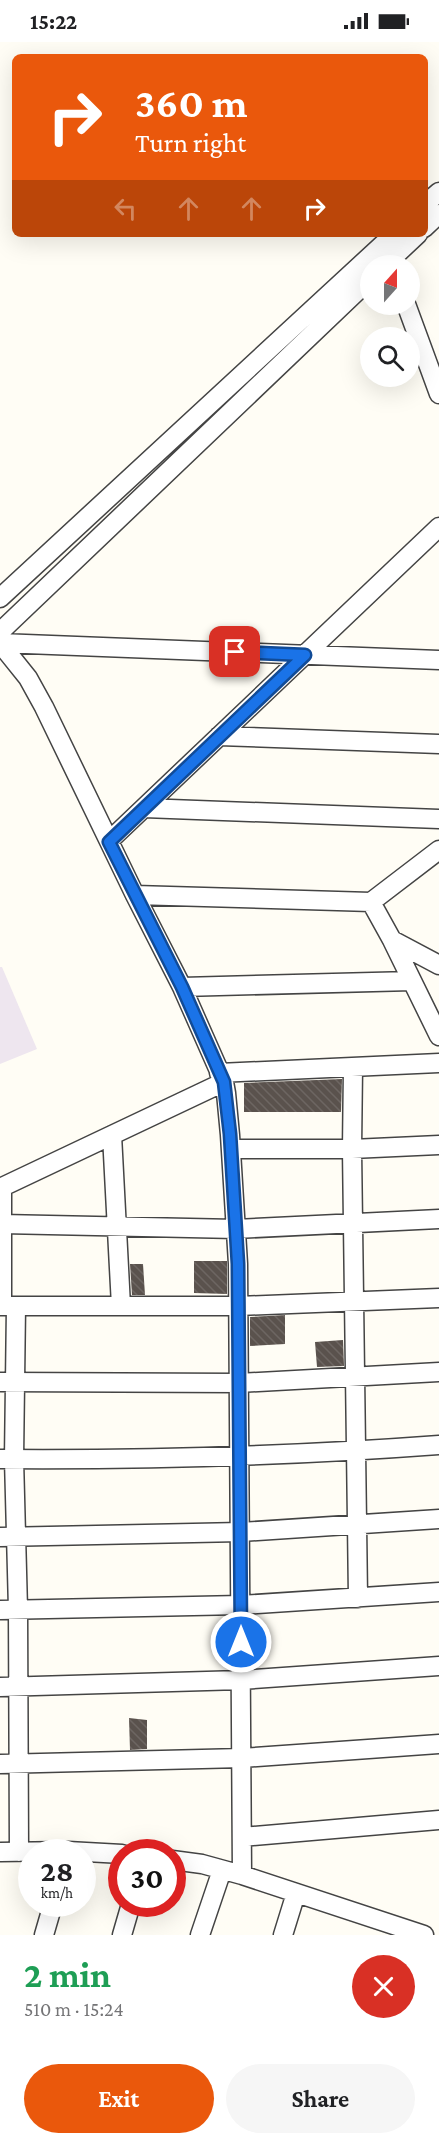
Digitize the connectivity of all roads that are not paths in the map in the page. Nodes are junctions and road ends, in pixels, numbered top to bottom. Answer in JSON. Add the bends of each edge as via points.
{"nodes":[{"id":1,"x":439,"y":214,"type":"edge"},
{"id":2,"x":428,"y":224,"type":"edge"},
{"id":3,"x":391,"y":237,"type":"edge"},
{"id":4,"x":415,"y":237,"type":"edge"},
{"id":5,"x":397,"y":255,"type":"edge"},
{"id":6,"x":360,"y":289,"type":"edge"},
{"id":7,"x":410,"y":315,"type":"edge"},
{"id":8,"x":439,"y":393,"type":"edge"},
{"id":9,"x":439,"y":526,"type":"edge"},
{"id":10,"x":0,"y":598,"type":"edge"},
{"id":11,"x":0,"y":632,"type":"edge"},
{"id":12,"x":0,"y":643,"type":"edge"},
{"id":13,"x":305,"y":655,"type":"junction"},
{"id":14,"x":439,"y":660,"type":"edge"},
{"id":15,"x":219,"y":736,"type":"junction"},
{"id":16,"x":439,"y":744,"type":"edge"},
{"id":17,"x":144,"y":808,"type":"junction"},
{"id":18,"x":439,"y":819,"type":"edge"},
{"id":19,"x":109,"y":842,"type":"junction"},
{"id":20,"x":439,"y":850,"type":"edge"},
{"id":21,"x":135,"y":895,"type":"junction"},
{"id":22,"x":371,"y":902,"type":"junction"},
{"id":23,"x":392,"y":940,"type":"junction"},
{"id":24,"x":439,"y":965,"type":"edge"},
{"id":25,"x":412,"y":981,"type":"junction"},
{"id":26,"x":182,"y":987,"type":"junction"},
{"id":27,"x":439,"y":1036,"type":"edge"},
{"id":28,"x":439,"y":1063,"type":"edge"},
{"id":29,"x":353,"y":1067,"type":"junction"},
{"id":30,"x":221,"y":1077,"type":"junction"},
{"id":31,"x":112,"y":1135,"type":"junction"},
{"id":32,"x":439,"y":1145,"type":"edge"},
{"id":33,"x":231,"y":1149,"type":"junction"},
{"id":34,"x":352,"y":1149,"type":"junction"},
{"id":35,"x":1,"y":1188,"type":"edge"},
{"id":36,"x":439,"y":1218,"type":"edge"},
{"id":37,"x":2,"y":1224,"type":"junction"},
{"id":38,"x":353,"y":1224,"type":"junction"},
{"id":39,"x":117,"y":1227,"type":"junction"},
{"id":40,"x":236,"y":1229,"type":"junction"},
{"id":41,"x":439,"y":1298,"type":"edge"},
{"id":42,"x":354,"y":1300,"type":"junction"},
{"id":43,"x":6,"y":1306,"type":"edge"},
{"id":44,"x":122,"y":1306,"type":"junction"},
{"id":45,"x":239,"y":1306,"type":"junction"},
{"id":46,"x":439,"y":1372,"type":"edge"},
{"id":47,"x":355,"y":1378,"type":"junction"},
{"id":48,"x":8,"y":1383,"type":"edge"},
{"id":49,"x":239,"y":1383,"type":"junction"},
{"id":50,"x":439,"y":1445,"type":"edge"},
{"id":51,"x":356,"y":1451,"type":"junction"},
{"id":52,"x":240,"y":1455,"type":"junction"},
{"id":53,"x":7,"y":1459,"type":"edge"},
{"id":54,"x":439,"y":1519,"type":"edge"},
{"id":55,"x":357,"y":1525,"type":"junction"},
{"id":56,"x":241,"y":1532,"type":"junction"},
{"id":57,"x":8,"y":1537,"type":"edge"},
{"id":58,"x":439,"y":1592,"type":"edge"},
{"id":59,"x":358,"y":1598,"type":"junction"},
{"id":60,"x":241,"y":1605,"type":"junction"},
{"id":61,"x":9,"y":1610,"type":"edge"},
{"id":62,"x":439,"y":1666,"type":"edge"},
{"id":63,"x":241,"y":1680,"type":"junction"},
{"id":64,"x":9,"y":1687,"type":"edge"},
{"id":65,"x":439,"y":1744,"type":"edge"},
{"id":66,"x":242,"y":1758,"type":"junction"},
{"id":67,"x":9,"y":1764,"type":"edge"},
{"id":68,"x":439,"y":1821,"type":"edge"},
{"id":69,"x":242,"y":1837,"type":"junction"},
{"id":70,"x":18,"y":1843,"type":"edge"},
{"id":71,"x":0,"y":1852,"type":"edge"},
{"id":72,"x":18,"y":1852,"type":"edge"},
{"id":73,"x":186,"y":1862,"type":"edge"},
{"id":74,"x":222,"y":1870,"type":"junction"},
{"id":75,"x":242,"y":1875,"type":"junction"},
{"id":76,"x":296,"y":1893,"type":"junction"},
{"id":77,"x":49,"y":1917,"type":"edge"},
{"id":78,"x":127,"y":1917,"type":"edge"},
{"id":79,"x":371,"y":1927,"type":"edge"},
{"id":80,"x":44,"y":1935,"type":"edge"},
{"id":81,"x":122,"y":1935,"type":"edge"},
{"id":82,"x":200,"y":1935,"type":"edge"},
{"id":83,"x":283,"y":1935,"type":"edge"},
{"id":84,"x":424,"y":1935,"type":"edge"}],
"edges":[{"from":1,"to":2,"type":"street"},
{"from":3,"to":10,"type":"street"},
{"from":4,"to":5,"type":"street"},
{"from":6,"to":11,"type":"street"},
{"from":7,"to":8,"type":"street"},
{"from":9,"to":13,"type":"street"},
{"from":12,"to":13,"type":"street"},
{"from":12,"to":19,"type":"street","via":[[28,678],[44,707]]},
{"from":13,"to":14,"type":"street"},
{"from":13,"to":15,"type":"street"},
{"from":15,"to":16,"type":"street"},
{"from":15,"to":17,"type":"street"},
{"from":17,"to":18,"type":"street"},
{"from":17,"to":19,"type":"street"},
{"from":19,"to":21,"type":"street"},
{"from":20,"to":22,"type":"street"},
{"from":21,"to":22,"type":"street"},
{"from":21,"to":26,"type":"street"},
{"from":22,"to":23,"type":"street"},
{"from":23,"to":24,"type":"street"},
{"from":23,"to":25,"type":"street"},
{"from":25,"to":26,"type":"street"},
{"from":25,"to":27,"type":"street"},
{"from":26,"to":30,"type":"street"},
{"from":28,"to":29,"type":"street"},
{"from":29,"to":30,"type":"street"},
{"from":29,"to":34,"type":"street"},
{"from":30,"to":31,"type":"street"},
{"from":30,"to":33,"type":"street"},
{"from":31,"to":35,"type":"street"},
{"from":31,"to":39,"type":"street"},
{"from":32,"to":34,"type":"street"},
{"from":33,"to":34,"type":"street"},
{"from":33,"to":40,"type":"street"},
{"from":34,"to":38,"type":"street"},
{"from":35,"to":37,"type":"street"},
{"from":36,"to":38,"type":"street"},
{"from":37,"to":39,"type":"street"},
{"from":37,"to":43,"type":"street"},
{"from":38,"to":40,"type":"street"},
{"from":38,"to":42,"type":"street"},
{"from":39,"to":40,"type":"street"},
{"from":39,"to":44,"type":"street"},
{"from":40,"to":45,"type":"street"},
{"from":41,"to":42,"type":"street"},
{"from":42,"to":45,"type":"street"},
{"from":42,"to":47,"type":"street"},
{"from":43,"to":44,"type":"street"},
{"from":43,"to":48,"type":"street"},
{"from":44,"to":45,"type":"street"},
{"from":45,"to":49,"type":"street"},
{"from":46,"to":47,"type":"street"},
{"from":47,"to":49,"type":"street"},
{"from":47,"to":51,"type":"street"},
{"from":48,"to":49,"type":"street"},
{"from":48,"to":53,"type":"street"},
{"from":49,"to":52,"type":"street"},
{"from":50,"to":51,"type":"street"},
{"from":51,"to":52,"type":"street"},
{"from":51,"to":55,"type":"street"},
{"from":52,"to":53,"type":"street"},
{"from":52,"to":56,"type":"street"},
{"from":53,"to":57,"type":"street"},
{"from":54,"to":55,"type":"street"},
{"from":55,"to":56,"type":"street"},
{"from":55,"to":59,"type":"street"},
{"from":56,"to":57,"type":"street"},
{"from":56,"to":60,"type":"street"},
{"from":57,"to":61,"type":"street"},
{"from":58,"to":59,"type":"street"},
{"from":59,"to":60,"type":"street"},
{"from":60,"to":61,"type":"street"},
{"from":60,"to":63,"type":"street"},
{"from":61,"to":64,"type":"street"},
{"from":62,"to":63,"type":"street"},
{"from":63,"to":64,"type":"street"},
{"from":63,"to":66,"type":"street"},
{"from":64,"to":67,"type":"street"},
{"from":65,"to":66,"type":"street"},
{"from":66,"to":67,"type":"street"},
{"from":66,"to":69,"type":"street"},
{"from":67,"to":70,"type":"street"},
{"from":68,"to":69,"type":"street"},
{"from":69,"to":75,"type":"street"},
{"from":71,"to":72,"type":"street"},
{"from":73,"to":74,"type":"street"},
{"from":74,"to":75,"type":"street"},
{"from":74,"to":82,"type":"street"},
{"from":75,"to":76,"type":"street"},
{"from":76,"to":79,"type":"street"},
{"from":76,"to":83,"type":"street"},
{"from":77,"to":80,"type":"street"},
{"from":78,"to":81,"type":"street"},
{"from":79,"to":84,"type":"street"}]}
